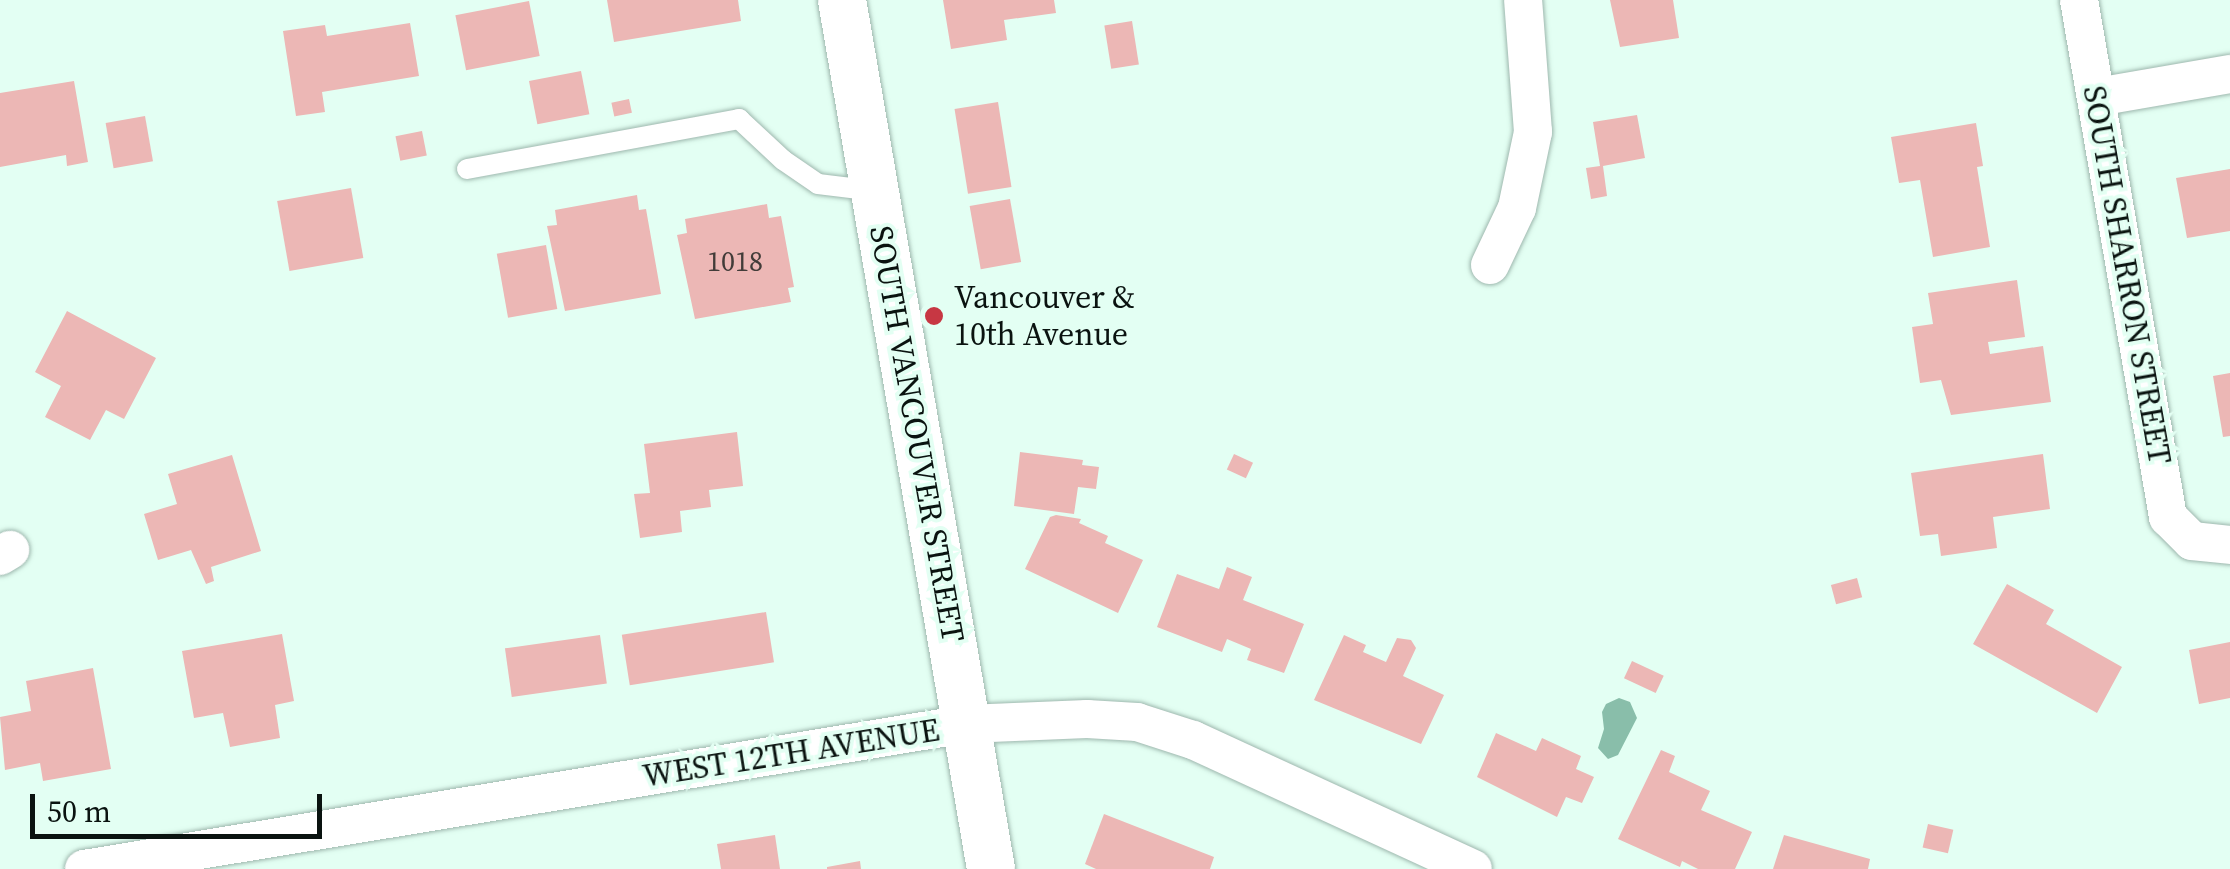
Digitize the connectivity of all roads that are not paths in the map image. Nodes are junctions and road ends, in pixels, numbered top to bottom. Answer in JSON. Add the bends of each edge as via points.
{"nodes":[{"id":1,"x":842,"y":0,"type":"edge"},
{"id":2,"x":1523,"y":0,"type":"edge"},
{"id":3,"x":2079,"y":0,"type":"edge"},
{"id":4,"x":2230,"y":74,"type":"edge"},
{"id":5,"x":2098,"y":97,"type":"junction"},
{"id":6,"x":468,"y":169,"type":"dead end"},
{"id":7,"x":876,"y":191,"type":"junction"},
{"id":8,"x":1490,"y":265,"type":"dead end"},
{"id":9,"x":2230,"y":545,"type":"edge"},
{"id":10,"x":966,"y":724,"type":"junction"},
{"id":11,"x":84,"y":869,"type":"edge"},
{"id":12,"x":991,"y":869,"type":"edge"},
{"id":13,"x":1473,"y":869,"type":"edge"}],
"edges":[{"from":1,"to":7,"type":"street","name":"SOUTH VANCOUVER STREET"},
{"from":2,"to":8,"type":"street","via":[[1533,132],[1517,208]]},
{"from":3,"to":5,"type":"street","name":"SOUTH SHARRON STREET"},
{"from":4,"to":5,"type":"street"},
{"from":5,"to":9,"type":"street","name":"SOUTH SHARRON STREET","via":[[2168,517],[2192,541]]},
{"from":6,"to":7,"type":"lane","via":[[739,119],[818,184]]},
{"from":7,"to":10,"type":"street","name":"SOUTH VANCOUVER STREET"},
{"from":10,"to":11,"type":"street","name":"WEST 12TH AVENUE"},
{"from":10,"to":12,"type":"street","name":"SOUTH VANCOUVER STREET"},
{"from":10,"to":13,"type":"street","name":"WEST 12TH AVENUE","via":[[1088,719],[1161,728]]}]}
